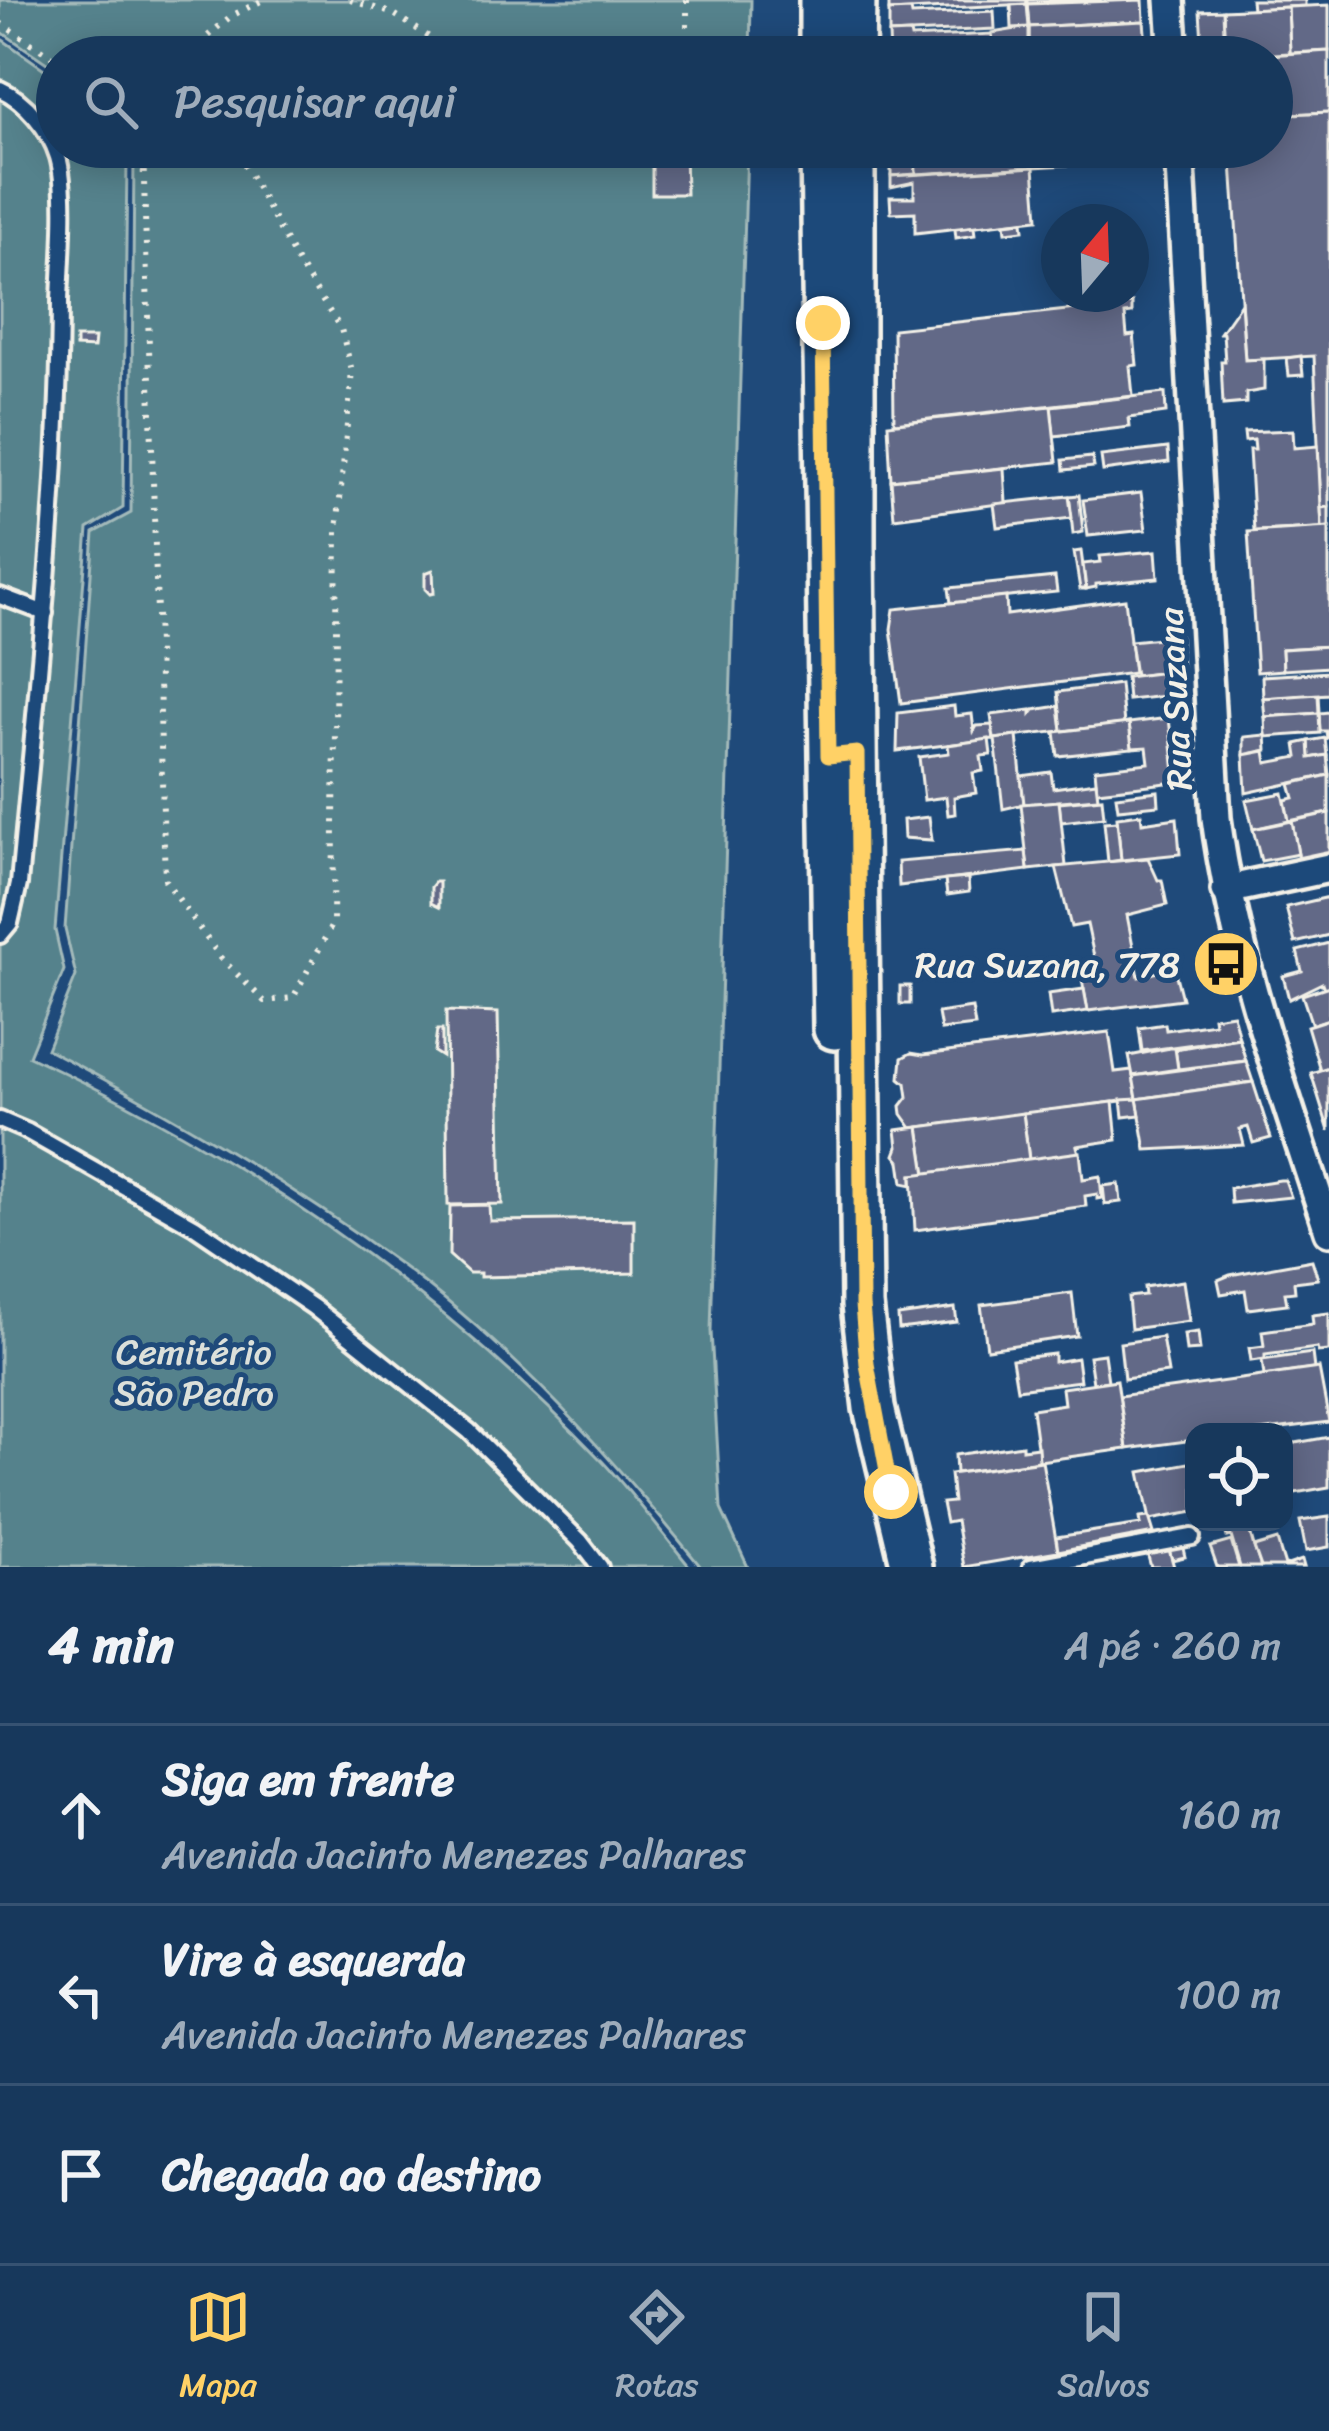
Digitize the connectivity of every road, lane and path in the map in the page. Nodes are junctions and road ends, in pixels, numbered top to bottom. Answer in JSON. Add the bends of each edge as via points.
{"nodes":[{"id":1,"x":263,"y":0,"type":"edge"},
{"id":2,"x":350,"y":0,"type":"edge"},
{"id":3,"x":687,"y":0,"type":"edge"},
{"id":4,"x":820,"y":0,"type":"edge"},
{"id":5,"x":855,"y":0,"type":"edge"},
{"id":6,"x":1170,"y":0,"type":"edge"},
{"id":7,"x":0,"y":22,"type":"edge"},
{"id":8,"x":208,"y":36,"type":"edge"},
{"id":9,"x":428,"y":36,"type":"edge"},
{"id":10,"x":687,"y":36,"type":"edge"},
{"id":11,"x":820,"y":36,"type":"edge"},
{"id":12,"x":854,"y":36,"type":"edge"},
{"id":13,"x":1173,"y":36,"type":"edge"},
{"id":14,"x":36,"y":46,"type":"edge"},
{"id":15,"x":0,"y":89,"type":"edge"},
{"id":16,"x":36,"y":118,"type":"edge"},
{"id":17,"x":59,"y":168,"type":"edge"},
{"id":18,"x":144,"y":168,"type":"edge"},
{"id":19,"x":247,"y":168,"type":"edge"},
{"id":20,"x":827,"y":168,"type":"edge"},
{"id":21,"x":848,"y":168,"type":"edge"},
{"id":22,"x":1180,"y":168,"type":"edge"},
{"id":23,"x":838,"y":202,"type":"junction"},
{"id":24,"x":0,"y":596,"type":"edge"},
{"id":25,"x":45,"y":613,"type":"junction"},
{"id":26,"x":842,"y":754,"type":"junction"},
{"id":27,"x":1329,"y":868,"type":"edge"},
{"id":28,"x":1226,"y":890,"type":"junction"},
{"id":29,"x":0,"y":935,"type":"edge"},
{"id":30,"x":0,"y":1120,"type":"edge"},
{"id":31,"x":1329,"y":1231,"type":"edge"},
{"id":32,"x":1192,"y":1537,"type":"dead end"},
{"id":33,"x":600,"y":1567,"type":"edge"},
{"id":34,"x":886,"y":1567,"type":"edge"},
{"id":35,"x":912,"y":1567,"type":"edge"},
{"id":36,"x":1031,"y":1567,"type":"edge"}],
"edges":[{"from":1,"to":8,"type":"path"},
{"from":2,"to":9,"type":"path"},
{"from":3,"to":10,"type":"path"},
{"from":4,"to":11,"type":"main road"},
{"from":5,"to":12,"type":"main road"},
{"from":6,"to":13,"type":"street"},
{"from":7,"to":14,"type":"path"},
{"from":15,"to":16,"type":"lane"},
{"from":17,"to":25,"type":"lane","via":[[60,399]]},
{"from":18,"to":19,"type":"path","via":[[165,880],[221,958],[264,1001],[293,998],[332,922],[337,531],[352,371],[341,329]]},
{"from":20,"to":23,"type":"main road"},
{"from":21,"to":23,"type":"main road"},
{"from":22,"to":28,"type":"street","name":"Rua Suzana"},
{"from":23,"to":26,"type":"main road"},
{"from":24,"to":25,"type":"lane"},
{"from":25,"to":29,"type":"lane","via":[[19,884]]},
{"from":26,"to":34,"type":"main road","via":[[842,1351],[860,1474]]},
{"from":26,"to":35,"type":"main road","via":[[862,1305],[874,1408]]},
{"from":27,"to":28,"type":"street"},
{"from":28,"to":31,"type":"street","name":"Rua Suzana"},
{"from":30,"to":33,"type":"lane","via":[[194,1226],[313,1307],[469,1431]]},
{"from":32,"to":36,"type":"lane"}]}
